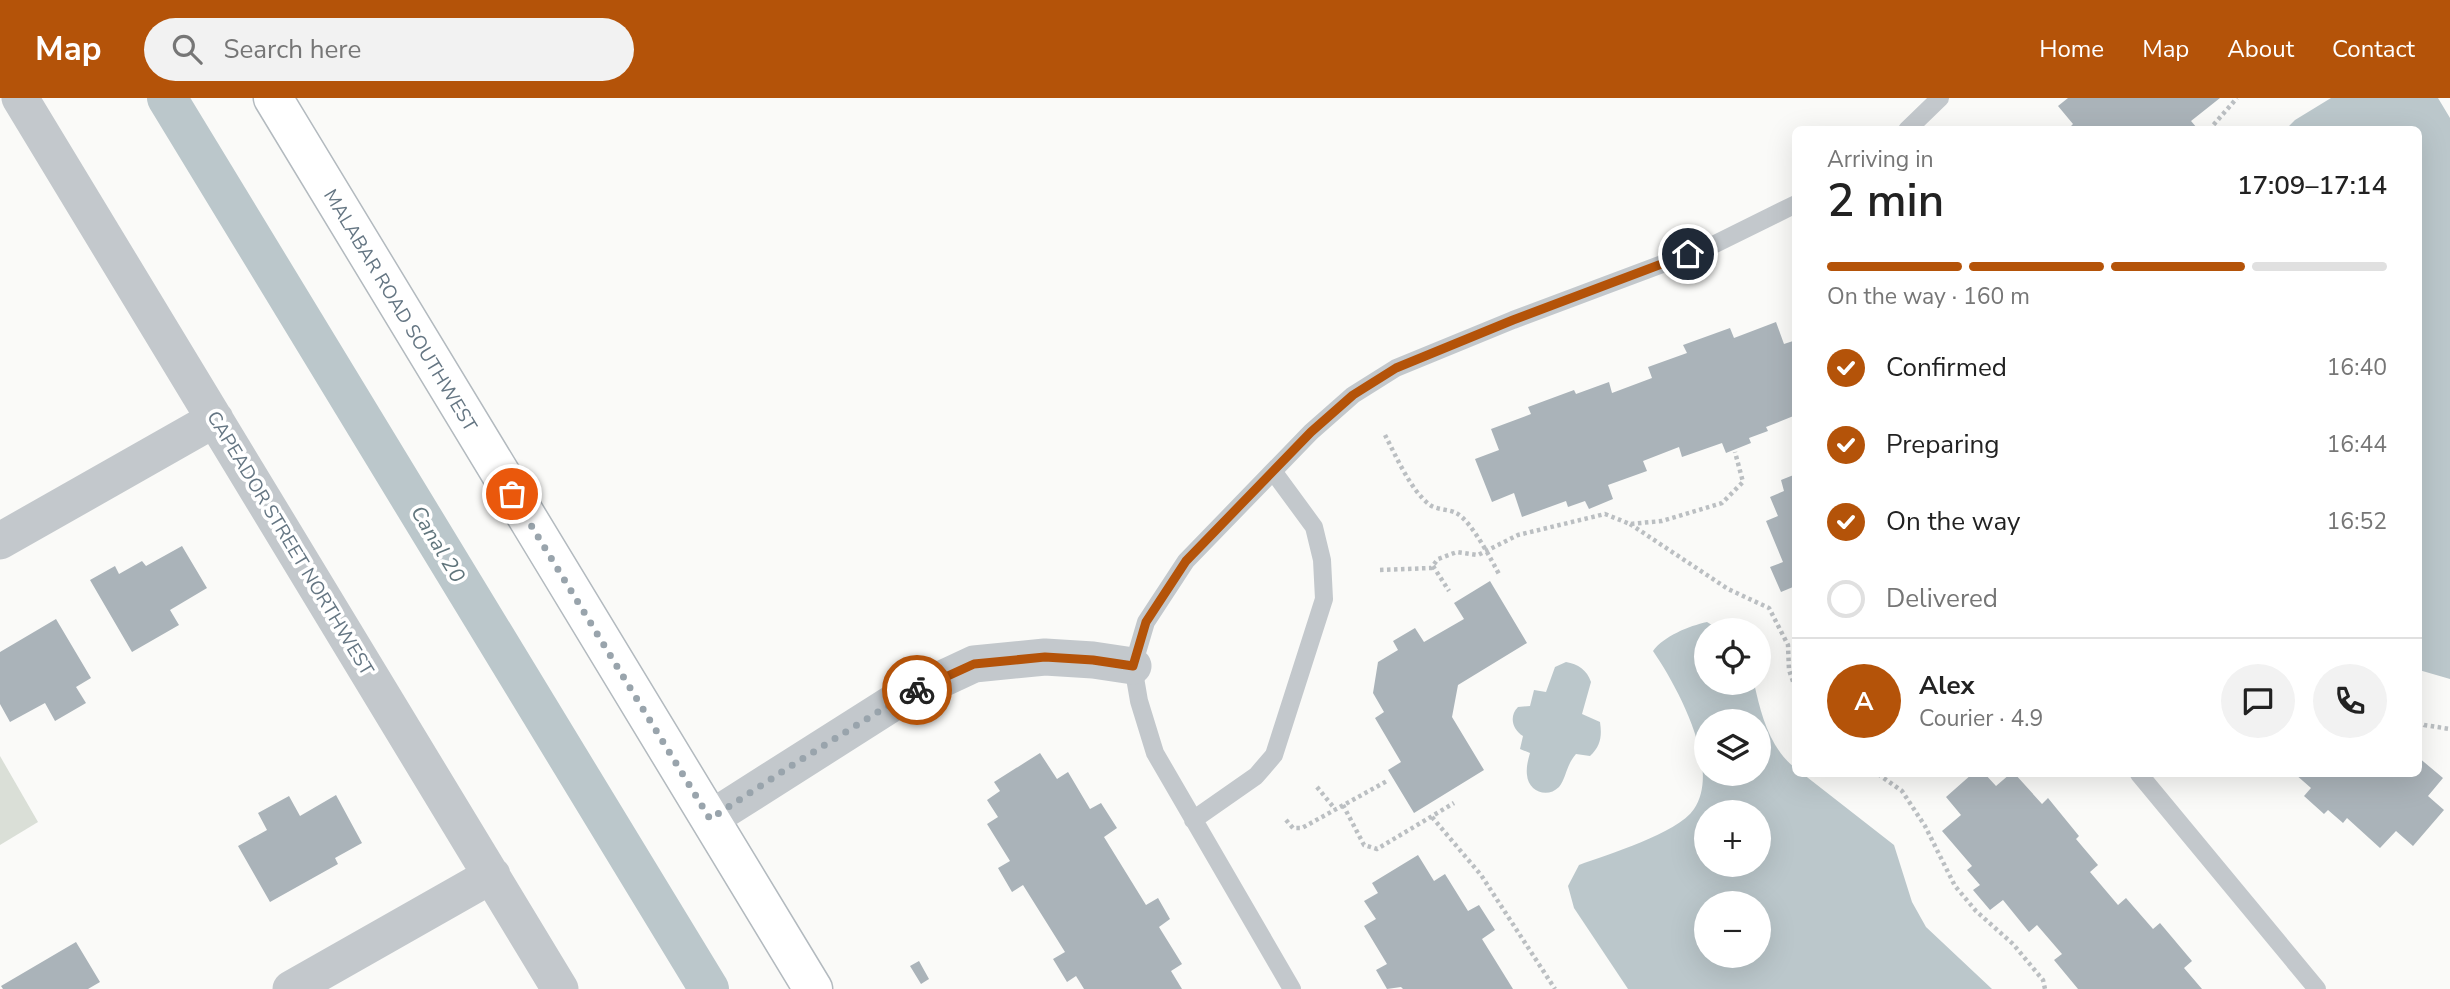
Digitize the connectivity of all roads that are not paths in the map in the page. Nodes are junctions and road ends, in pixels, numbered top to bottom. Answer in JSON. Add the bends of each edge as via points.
{"nodes":[{"id":1,"x":20,"y":98,"type":"edge"},
{"id":2,"x":273,"y":98,"type":"edge"},
{"id":3,"x":1940,"y":98,"type":"edge"},
{"id":4,"x":1911,"y":126,"type":"edge"},
{"id":5,"x":1792,"y":206,"type":"edge"},
{"id":6,"x":215,"y":419,"type":"junction"},
{"id":7,"x":1273,"y":471,"type":"junction"},
{"id":8,"x":0,"y":541,"type":"edge"},
{"id":9,"x":1133,"y":666,"type":"junction"},
{"id":10,"x":2141,"y":777,"type":"edge"},
{"id":11,"x":710,"y":819,"type":"junction"},
{"id":12,"x":1193,"y":820,"type":"junction"},
{"id":13,"x":492,"y":875,"type":"junction"},
{"id":14,"x":291,"y":989,"type":"edge"},
{"id":15,"x":560,"y":989,"type":"edge"},
{"id":16,"x":813,"y":989,"type":"edge"},
{"id":17,"x":1292,"y":989,"type":"edge"},
{"id":18,"x":2317,"y":989,"type":"edge"}],
"edges":[{"from":1,"to":6,"type":"street","name":"CAPEADOR STREET NORTHWEST"},
{"from":2,"to":11,"type":"main road","name":"MALABAR ROAD SOUTHWEST"},
{"from":3,"to":4,"type":"lane"},
{"from":5,"to":7,"type":"lane","via":[[1713,245],[1396,368],[1353,395]]},
{"from":6,"to":8,"type":"street"},
{"from":6,"to":13,"type":"street","name":"CAPEADOR STREET NORTHWEST"},
{"from":7,"to":9,"type":"lane","via":[[1186,561],[1146,622]]},
{"from":7,"to":12,"type":"lane","via":[[1314,527],[1324,599],[1274,755],[1256,776]]},
{"from":9,"to":11,"type":"street","via":[[1045,657],[974,664],[899,699]]},
{"from":9,"to":12,"type":"lane","via":[[1155,753]]},
{"from":10,"to":18,"type":"lane"},
{"from":11,"to":16,"type":"main road","name":"MALABAR ROAD SOUTHWEST"},
{"from":12,"to":17,"type":"lane"},
{"from":13,"to":14,"type":"street"},
{"from":13,"to":15,"type":"street","name":"CAPEADOR STREET NORTHWEST"}]}
